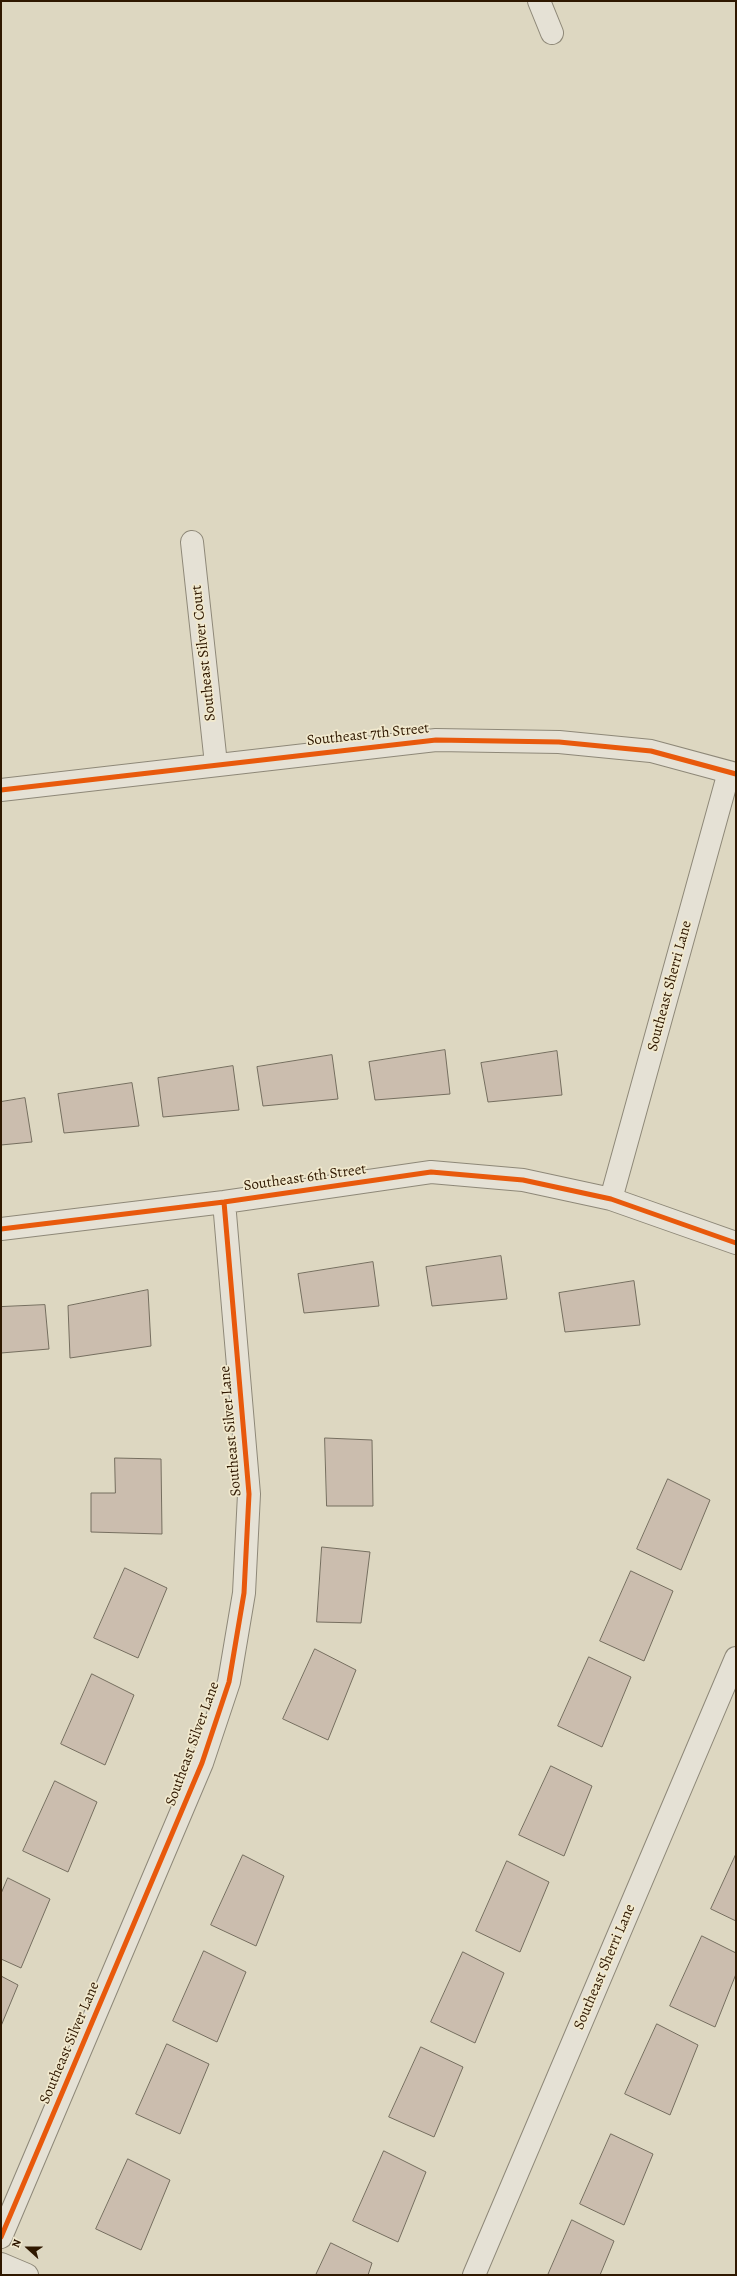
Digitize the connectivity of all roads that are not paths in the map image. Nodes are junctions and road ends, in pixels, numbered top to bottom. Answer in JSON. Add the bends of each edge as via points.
{"nodes":[{"id":1,"x":539,"y":1,"type":"edge"},
{"id":2,"x":552,"y":33,"type":"dead end"},
{"id":3,"x":192,"y":542,"type":"dead end"},
{"id":4,"x":216,"y":764,"type":"junction"},
{"id":5,"x":732,"y":773,"type":"edge"},
{"id":6,"x":1,"y":790,"type":"edge"},
{"id":7,"x":611,"y":1199,"type":"junction"},
{"id":8,"x":224,"y":1202,"type":"junction"},
{"id":9,"x":1,"y":1229,"type":"edge"},
{"id":10,"x":736,"y":1243,"type":"edge"},
{"id":11,"x":736,"y":1658,"type":"edge"},
{"id":12,"x":1,"y":2237,"type":"edge"},
{"id":13,"x":1,"y":2264,"type":"edge"},
{"id":14,"x":27,"y":2275,"type":"edge"},
{"id":15,"x":474,"y":2275,"type":"edge"}],
"edges":[{"from":1,"to":2,"type":"street"},
{"from":3,"to":4,"type":"street","name":"Southeast Silver Court"},
{"from":4,"to":5,"type":"street","name":"Southeast 7th Street","via":[[448,740],[559,742],[651,751]]},
{"from":4,"to":6,"type":"street","name":"Southeast 7th Street"},
{"from":5,"to":7,"type":"street","name":"Southeast Sherri Lane"},
{"from":7,"to":8,"type":"street","name":"Southeast 6th Street","via":[[524,1180],[431,1172]]},
{"from":7,"to":10,"type":"street","name":"Southeast 6th Street"},
{"from":8,"to":9,"type":"street","name":"Southeast 6th Street"},
{"from":8,"to":12,"type":"street","name":"Southeast Silver Lane","via":[[249,1494],[244,1593],[229,1682],[202,1763]]},
{"from":11,"to":15,"type":"street","name":"Southeast Sherri Lane"},
{"from":13,"to":14,"type":"street"}]}
